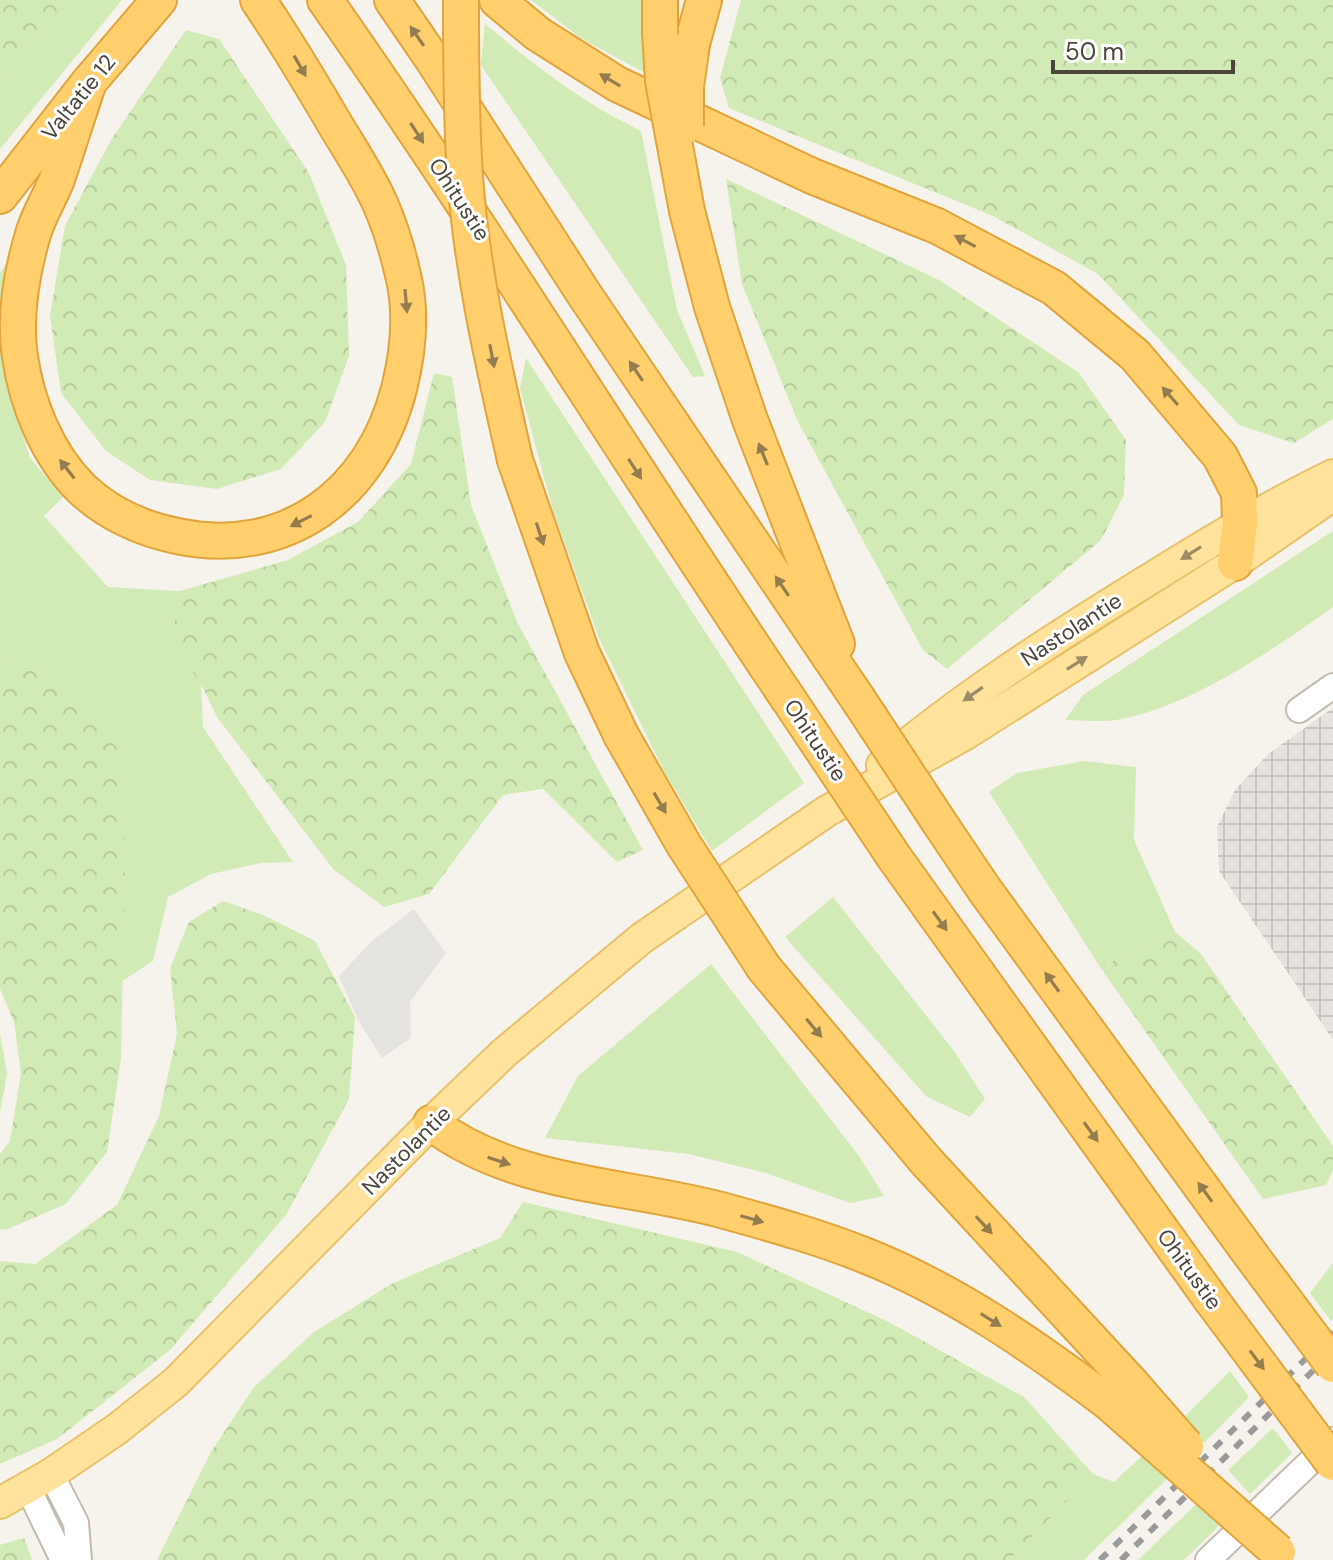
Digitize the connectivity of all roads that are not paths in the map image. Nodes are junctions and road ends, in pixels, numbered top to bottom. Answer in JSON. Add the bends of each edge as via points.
{"nodes":[{"id":1,"x":159,"y":0,"type":"edge"},
{"id":2,"x":258,"y":0,"type":"edge"},
{"id":3,"x":325,"y":0,"type":"edge"},
{"id":4,"x":392,"y":0,"type":"edge"},
{"id":5,"x":461,"y":0,"type":"edge"},
{"id":6,"x":497,"y":0,"type":"edge"},
{"id":7,"x":704,"y":0,"type":"edge"},
{"id":8,"x":660,"y":15,"type":"edge"},
{"id":9,"x":89,"y":82,"type":"junction"},
{"id":10,"x":0,"y":196,"type":"edge"},
{"id":11,"x":687,"y":211,"type":"junction"},
{"id":12,"x":1333,"y":475,"type":"edge"},
{"id":13,"x":1333,"y":495,"type":"edge"},
{"id":14,"x":1240,"y":523,"type":"junction"},
{"id":15,"x":1235,"y":563,"type":"junction"},
{"id":16,"x":1333,"y":686,"type":"edge"},
{"id":17,"x":858,"y":698,"type":"junction"},
{"id":18,"x":1299,"y":710,"type":"dead end"},
{"id":19,"x":827,"y":811,"type":"junction"},
{"id":20,"x":431,"y":1123,"type":"junction"},
{"id":21,"x":1333,"y":1365,"type":"edge"},
{"id":22,"x":1119,"y":1392,"type":"junction"},
{"id":23,"x":1333,"y":1440,"type":"edge"},
{"id":24,"x":1333,"y":1463,"type":"edge"},
{"id":25,"x":39,"y":1481,"type":"junction"},
{"id":26,"x":0,"y":1503,"type":"edge"},
{"id":27,"x":1282,"y":1556,"type":"edge"},
{"id":28,"x":63,"y":1560,"type":"edge"},
{"id":29,"x":79,"y":1560,"type":"edge"},
{"id":30,"x":1208,"y":1560,"type":"edge"}],
"edges":[{"from":1,"to":9,"type":"highway","name":"Valtatie 12"},
{"from":2,"to":9,"type":"highway","one_way":true,"via":[[382,207],[404,278],[408,335],[392,416],[372,458],[340,496],[304,522],[230,542],[158,532],[123,519],[82,488],[54,453],[29,401],[20,354],[20,296],[34,230],[56,183]]},
{"from":3,"to":24,"type":"highway","name":"Ohitustie","one_way":true,"bridge":true,"via":[[894,857]]},
{"from":17,"to":4,"type":"highway","one_way":true},
{"from":5,"to":22,"type":"highway","one_way":true,"bridge":true,"via":[[465,179],[486,325],[515,460],[582,653],[621,735],[684,845],[764,968]]},
{"from":14,"to":6,"type":"highway","one_way":true,"via":[[1239,493],[1220,456],[1135,355],[1054,288],[937,226],[812,176],[617,84],[538,34]]},
{"from":7,"to":11,"type":"highway","bridge":true,"via":[[686,86]]},
{"from":8,"to":11,"type":"highway","bridge":true,"via":[[663,81]]},
{"from":9,"to":10,"type":"highway","name":"Valtatie 12"},
{"from":17,"to":11,"type":"highway","one_way":true,"via":[[750,420]]},
{"from":12,"to":14,"type":"main road","name":"Nastolantie"},
{"from":13,"to":15,"type":"main road","name":"Nastolantie"},
{"from":14,"to":15,"type":"highway"},
{"from":14,"to":19,"type":"main road","name":"Nastolantie","one_way":true,"via":[[948,711]]},
{"from":19,"to":15,"type":"main road","name":"Nastolantie","one_way":true,"via":[[964,735]]},
{"from":16,"to":18,"type":"street"},
{"from":21,"to":17,"type":"highway","one_way":true,"bridge":true,"via":[[984,889]]},
{"from":19,"to":20,"type":"main road","name":"Nastolantie","via":[[642,938],[504,1053]]},
{"from":20,"to":22,"type":"highway","one_way":true,"via":[[480,1155],[535,1172],[721,1210],[865,1256],[939,1290],[1046,1356]]},
{"from":20,"to":25,"type":"main road","name":"Nastolantie","via":[[176,1382]]},
{"from":22,"to":27,"type":"highway","bridge":true},
{"from":23,"to":30,"type":"street"},
{"from":25,"to":26,"type":"main road","name":"Nastolantie"},
{"from":25,"to":28,"type":"street"},
{"from":25,"to":29,"type":"street","via":[[76,1523]]}]}
